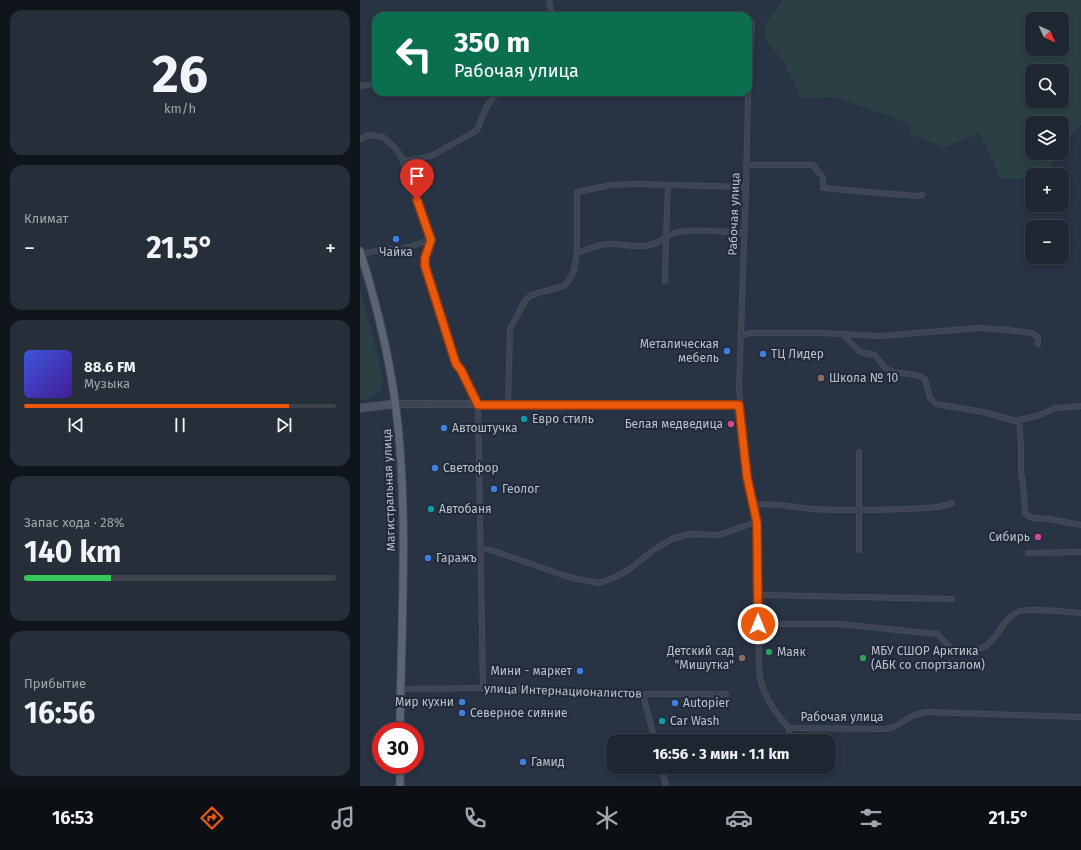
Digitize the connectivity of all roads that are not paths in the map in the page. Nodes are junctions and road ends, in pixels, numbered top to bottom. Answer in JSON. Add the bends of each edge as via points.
{"nodes":[{"id":1,"x":549,"y":0,"type":"edge"},
{"id":2,"x":551,"y":12,"type":"edge"},
{"id":3,"x":372,"y":84,"type":"edge"},
{"id":4,"x":360,"y":86,"type":"edge"},
{"id":5,"x":495,"y":96,"type":"edge"},
{"id":6,"x":748,"y":96,"type":"edge"},
{"id":7,"x":360,"y":139,"type":"edge"},
{"id":8,"x":403,"y":161,"type":"junction"},
{"id":9,"x":746,"y":166,"type":"junction"},
{"id":10,"x":668,"y":185,"type":"junction"},
{"id":11,"x":746,"y":187,"type":"junction"},
{"id":12,"x":922,"y":195,"type":"dead end"},
{"id":13,"x":744,"y":233,"type":"junction"},
{"id":14,"x":666,"y":237,"type":"junction"},
{"id":15,"x":431,"y":240,"type":"junction"},
{"id":16,"x":360,"y":253,"type":"edge"},
{"id":17,"x":577,"y":253,"type":"junction"},
{"id":18,"x":665,"y":281,"type":"dead end"},
{"id":19,"x":843,"y":334,"type":"junction"},
{"id":20,"x":740,"y":336,"type":"junction"},
{"id":21,"x":1038,"y":344,"type":"dead end"},
{"id":22,"x":395,"y":404,"type":"junction"},
{"id":23,"x":478,"y":405,"type":"junction"},
{"id":24,"x":508,"y":405,"type":"junction"},
{"id":25,"x":739,"y":405,"type":"junction"},
{"id":26,"x":1081,"y":406,"type":"edge"},
{"id":27,"x":360,"y":408,"type":"edge"},
{"id":28,"x":1019,"y":420,"type":"junction"},
{"id":29,"x":859,"y":452,"type":"dead end"},
{"id":30,"x":952,"y":502,"type":"dead end"},
{"id":31,"x":753,"y":505,"type":"junction"},
{"id":32,"x":860,"y":511,"type":"junction"},
{"id":33,"x":757,"y":523,"type":"junction"},
{"id":34,"x":1081,"y":525,"type":"edge"},
{"id":35,"x":481,"y":549,"type":"junction"},
{"id":36,"x":859,"y":550,"type":"dead end"},
{"id":37,"x":1081,"y":552,"type":"edge"},
{"id":38,"x":1028,"y":553,"type":"dead end"},
{"id":39,"x":758,"y":596,"type":"junction"},
{"id":40,"x":952,"y":599,"type":"dead end"},
{"id":41,"x":1081,"y":613,"type":"edge"},
{"id":42,"x":758,"y":624,"type":"junction"},
{"id":43,"x":483,"y":688,"type":"junction"},
{"id":44,"x":400,"y":689,"type":"junction"},
{"id":45,"x":643,"y":694,"type":"junction"},
{"id":46,"x":726,"y":694,"type":"dead end"},
{"id":47,"x":1081,"y":716,"type":"edge"},
{"id":48,"x":400,"y":722,"type":"edge"},
{"id":49,"x":789,"y":728,"type":"junction"},
{"id":50,"x":653,"y":734,"type":"edge"},
{"id":51,"x":789,"y":734,"type":"edge"},
{"id":52,"x":400,"y":774,"type":"edge"},
{"id":53,"x":663,"y":774,"type":"edge"},
{"id":54,"x":400,"y":786,"type":"edge"},
{"id":55,"x":666,"y":786,"type":"edge"}],
"edges":[{"from":1,"to":2,"type":"street"},
{"from":3,"to":4,"type":"street"},
{"from":5,"to":8,"type":"street","via":[[477,130],[433,155]]},
{"from":6,"to":9,"type":"street","name":"Рабочая улица"},
{"from":7,"to":8,"type":"street","via":[[369,135],[383,137],[395,148]]},
{"from":8,"to":15,"type":"street"},
{"from":9,"to":11,"type":"street","name":"Рабочая улица"},
{"from":9,"to":12,"type":"street","via":[[813,165],[822,178],[823,188]]},
{"from":10,"to":11,"type":"street"},
{"from":10,"to":14,"type":"street"},
{"from":10,"to":17,"type":"street","via":[[611,185],[577,192]]},
{"from":11,"to":13,"type":"street","name":"Рабочая улица"},
{"from":13,"to":14,"type":"street","via":[[682,231],[673,232]]},
{"from":13,"to":20,"type":"street","name":"Рабочая улица"},
{"from":14,"to":17,"type":"street","via":[[648,246],[607,244]]},
{"from":14,"to":18,"type":"street"},
{"from":15,"to":16,"type":"street","via":[[398,250]]},
{"from":15,"to":23,"type":"street","via":[[425,266],[456,364]]},
{"from":16,"to":22,"type":"main road","name":"Магистральная улица","via":[[380,322]]},
{"from":17,"to":24,"type":"street","via":[[574,270],[568,281],[553,290],[531,295],[510,329]]},
{"from":19,"to":20,"type":"street","via":[[746,333]]},
{"from":19,"to":21,"type":"street","via":[[880,336],[968,329],[1008,330],[1036,334]]},
{"from":19,"to":28,"type":"street","via":[[860,352],[875,355],[886,369],[925,378],[930,398],[936,404]]},
{"from":20,"to":25,"type":"street","name":"Рабочая улица"},
{"from":22,"to":23,"type":"street"},
{"from":22,"to":27,"type":"main road"},
{"from":22,"to":44,"type":"main road","name":"Магистральная улица","via":[[402,510]]},
{"from":23,"to":24,"type":"street"},
{"from":23,"to":35,"type":"street"},
{"from":24,"to":25,"type":"street"},
{"from":25,"to":31,"type":"street","name":"Рабочая улица","via":[[747,477]]},
{"from":26,"to":28,"type":"street","via":[[1056,408]]},
{"from":28,"to":34,"type":"street","via":[[1025,513],[1033,518]]},
{"from":29,"to":32,"type":"street"},
{"from":30,"to":32,"type":"street","via":[[932,508]]},
{"from":31,"to":32,"type":"street","via":[[768,503],[812,509]]},
{"from":31,"to":33,"type":"street","name":"Рабочая улица"},
{"from":32,"to":36,"type":"street"},
{"from":33,"to":35,"type":"street","via":[[719,535],[690,534],[672,539],[628,570],[600,583],[572,578],[491,550]]},
{"from":33,"to":39,"type":"street","name":"Рабочая улица"},
{"from":35,"to":43,"type":"street"},
{"from":37,"to":38,"type":"street"},
{"from":39,"to":40,"type":"street"},
{"from":39,"to":42,"type":"street","name":"Рабочая улица"},
{"from":41,"to":42,"type":"street","via":[[1022,610],[1012,615],[984,648],[971,651],[954,651],[937,634],[840,624]]},
{"from":42,"to":49,"type":"street","name":"Рабочая улица","via":[[758,668],[761,684]]},
{"from":43,"to":44,"type":"street","name":"улица Интернационалистов"},
{"from":43,"to":45,"type":"street","name":"улица Интернационалистов"},
{"from":44,"to":48,"type":"main road","name":"Магистральная улица"},
{"from":45,"to":46,"type":"street","name":"улица Интернационалистов"},
{"from":45,"to":50,"type":"street"},
{"from":47,"to":49,"type":"street","name":"Рабочая улица","via":[[926,712],[886,729]]},
{"from":49,"to":51,"type":"street"},
{"from":52,"to":54,"type":"main road"},
{"from":53,"to":55,"type":"street"}]}
